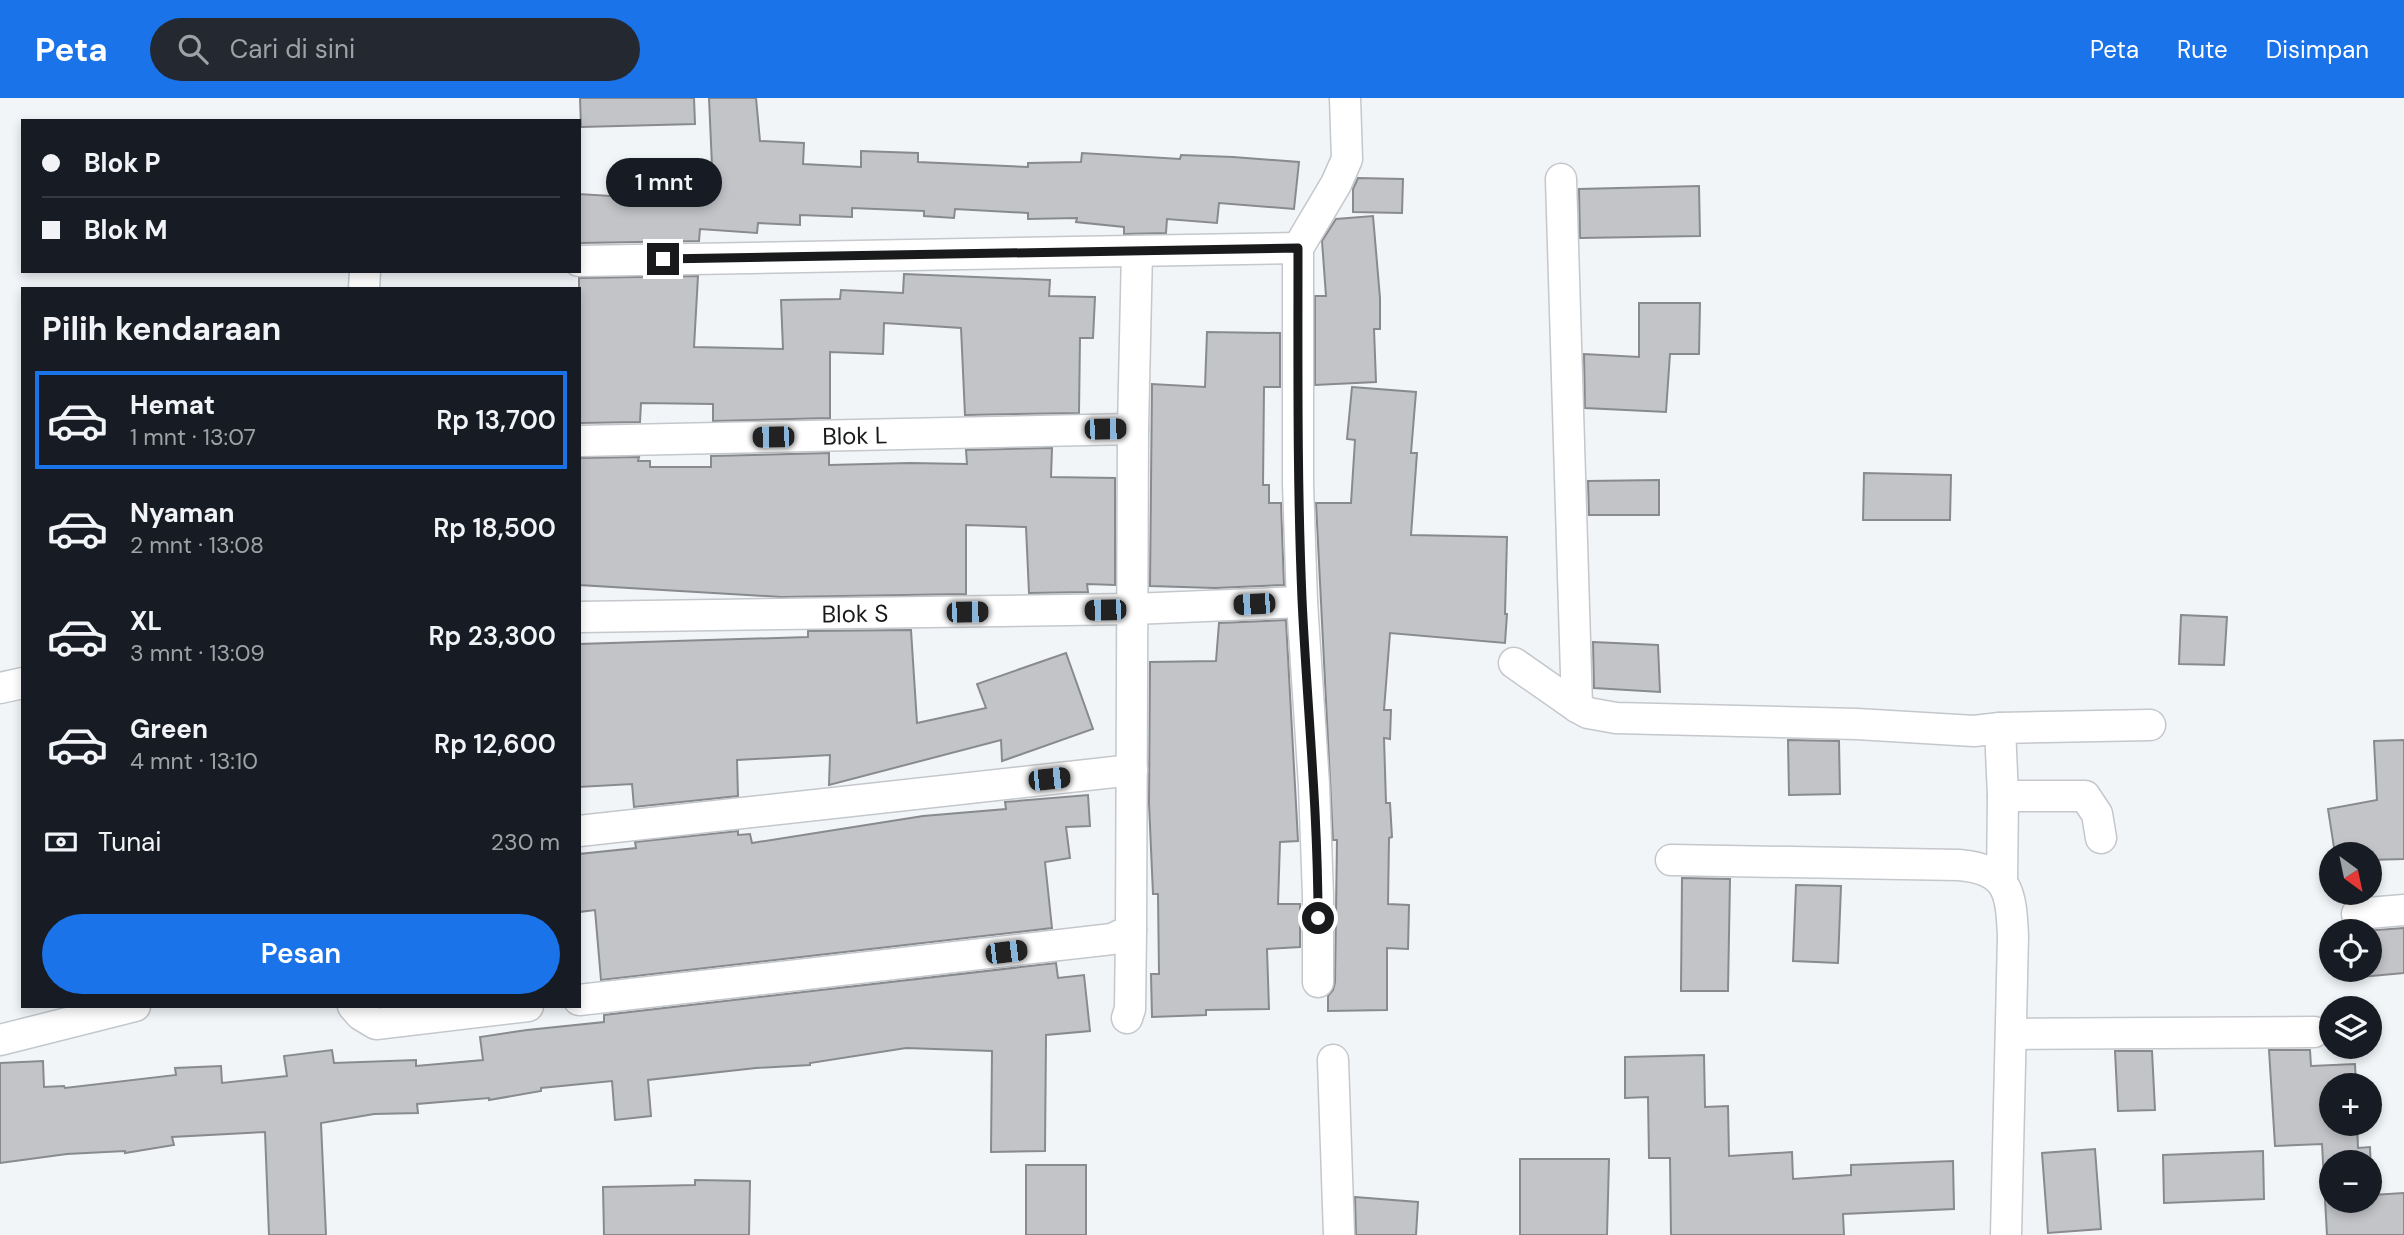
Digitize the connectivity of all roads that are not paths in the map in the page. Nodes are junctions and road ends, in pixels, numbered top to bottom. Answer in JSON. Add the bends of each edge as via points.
{"nodes":[{"id":1,"x":1345,"y":98,"type":"edge"},
{"id":2,"x":1561,"y":179,"type":"dead end"},
{"id":3,"x":1298,"y":248,"type":"junction"},
{"id":4,"x":1137,"y":251,"type":"junction"},
{"id":5,"x":581,"y":261,"type":"edge"},
{"id":6,"x":1133,"y":429,"type":"junction"},
{"id":7,"x":581,"y":441,"type":"edge"},
{"id":8,"x":1303,"y":601,"type":"junction"},
{"id":9,"x":1133,"y":610,"type":"junction"},
{"id":10,"x":581,"y":617,"type":"edge"},
{"id":11,"x":1514,"y":663,"type":"dead end"},
{"id":12,"x":21,"y":684,"type":"edge"},
{"id":13,"x":0,"y":688,"type":"edge"},
{"id":14,"x":1577,"y":707,"type":"junction"},
{"id":15,"x":2150,"y":725,"type":"dead end"},
{"id":16,"x":2000,"y":728,"type":"junction"},
{"id":17,"x":1132,"y":770,"type":"junction"},
{"id":18,"x":2003,"y":796,"type":"junction"},
{"id":19,"x":581,"y":831,"type":"edge"},
{"id":20,"x":2101,"y":838,"type":"dead end"},
{"id":21,"x":1671,"y":860,"type":"dead end"},
{"id":22,"x":2002,"y":882,"type":"junction"},
{"id":23,"x":2404,"y":910,"type":"edge"},
{"id":24,"x":2357,"y":914,"type":"dead end"},
{"id":25,"x":1131,"y":930,"type":"junction"},
{"id":26,"x":1318,"y":982,"type":"dead end"},
{"id":27,"x":581,"y":1000,"type":"edge"},
{"id":28,"x":127,"y":1008,"type":"edge"},
{"id":29,"x":355,"y":1008,"type":"edge"},
{"id":30,"x":511,"y":1008,"type":"edge"},
{"id":31,"x":1127,"y":1018,"type":"dead end"},
{"id":32,"x":2314,"y":1032,"type":"dead end"},
{"id":33,"x":2011,"y":1034,"type":"junction"},
{"id":34,"x":0,"y":1040,"type":"edge"},
{"id":35,"x":1333,"y":1060,"type":"dead end"},
{"id":36,"x":1339,"y":1235,"type":"edge"},
{"id":37,"x":2006,"y":1235,"type":"edge"}],
"edges":[{"from":1,"to":3,"type":"street","via":[[1347,159]]},
{"from":2,"to":14,"type":"street"},
{"from":3,"to":4,"type":"street"},
{"from":3,"to":8,"type":"street"},
{"from":4,"to":5,"type":"street"},
{"from":4,"to":6,"type":"street"},
{"from":6,"to":7,"type":"street","name":"Blok L"},
{"from":6,"to":9,"type":"street"},
{"from":8,"to":9,"type":"street","name":"Blok S"},
{"from":8,"to":26,"type":"street","via":[[1314,785]]},
{"from":9,"to":10,"type":"street","name":"Blok S"},
{"from":9,"to":17,"type":"street"},
{"from":11,"to":14,"type":"street"},
{"from":12,"to":13,"type":"street"},
{"from":14,"to":16,"type":"street","via":[[1616,718],[1974,731]]},
{"from":15,"to":16,"type":"street"},
{"from":16,"to":18,"type":"street"},
{"from":17,"to":19,"type":"street"},
{"from":17,"to":25,"type":"street"},
{"from":18,"to":20,"type":"street","via":[[2085,796],[2097,814]]},
{"from":18,"to":22,"type":"street"},
{"from":21,"to":22,"type":"street","via":[[1976,866],[1994,872]]},
{"from":22,"to":33,"type":"street","via":[[2012,907]]},
{"from":23,"to":24,"type":"street"},
{"from":25,"to":27,"type":"street","via":[[1112,939]]},
{"from":25,"to":31,"type":"street"},
{"from":28,"to":34,"type":"street"},
{"from":29,"to":30,"type":"street","via":[[376,1024]]},
{"from":32,"to":33,"type":"street"},
{"from":33,"to":37,"type":"street"},
{"from":35,"to":36,"type":"street"}]}
